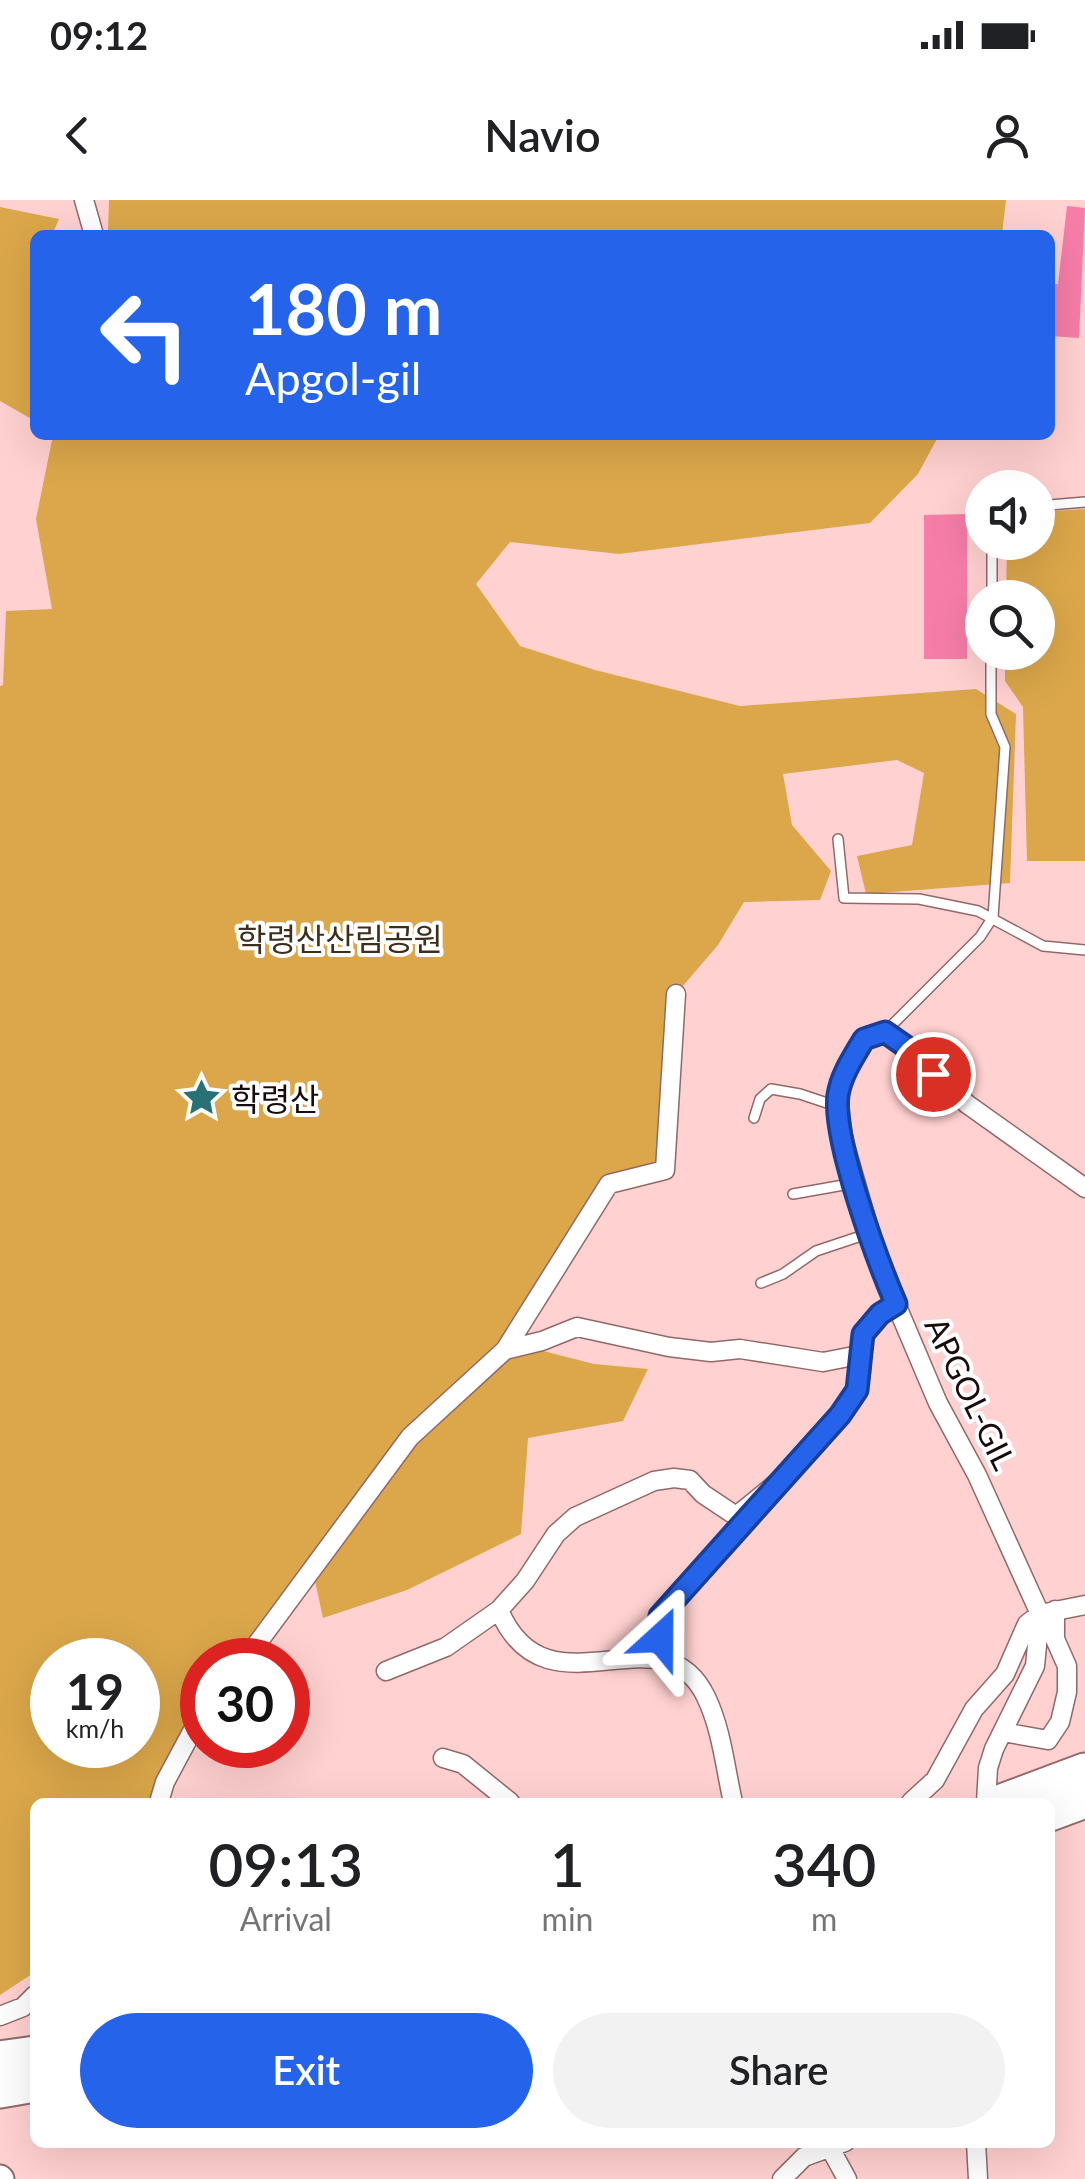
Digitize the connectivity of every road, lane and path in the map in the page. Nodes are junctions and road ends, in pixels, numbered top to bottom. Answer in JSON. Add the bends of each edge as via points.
{"nodes":[{"id":1,"x":84,"y":200,"type":"edge"},
{"id":2,"x":93,"y":230,"type":"edge"},
{"id":3,"x":1085,"y":502,"type":"edge"},
{"id":4,"x":1055,"y":505,"type":"edge"},
{"id":5,"x":991,"y":670,"type":"edge"},
{"id":6,"x":838,"y":840,"type":"dead end"},
{"id":7,"x":992,"y":917,"type":"junction"},
{"id":8,"x":1085,"y":950,"type":"edge"},
{"id":9,"x":676,"y":994,"type":"dead end"},
{"id":10,"x":885,"y":1032,"type":"junction"},
{"id":11,"x":839,"y":1107,"type":"junction"},
{"id":12,"x":754,"y":1118,"type":"dead end"},
{"id":13,"x":854,"y":1183,"type":"junction"},
{"id":14,"x":1085,"y":1188,"type":"edge"},
{"id":15,"x":793,"y":1194,"type":"dead end"},
{"id":16,"x":870,"y":1233,"type":"junction"},
{"id":17,"x":761,"y":1283,"type":"dead end"},
{"id":18,"x":896,"y":1304,"type":"junction"},
{"id":19,"x":505,"y":1350,"type":"junction"},
{"id":20,"x":859,"y":1355,"type":"junction"},
{"id":21,"x":776,"y":1486,"type":"junction"},
{"id":22,"x":1085,"y":1605,"type":"edge"},
{"id":23,"x":499,"y":1610,"type":"junction"},
{"id":24,"x":1048,"y":1612,"type":"junction"},
{"id":25,"x":260,"y":1638,"type":"edge"},
{"id":26,"x":660,"y":1659,"type":"junction"},
{"id":27,"x":386,"y":1670,"type":"dead end"},
{"id":28,"x":1002,"y":1732,"type":"junction"},
{"id":29,"x":180,"y":1753,"type":"edge"},
{"id":30,"x":443,"y":1758,"type":"dead end"},
{"id":31,"x":1068,"y":1795,"type":"edge"},
{"id":32,"x":160,"y":1798,"type":"edge"},
{"id":33,"x":505,"y":1798,"type":"edge"},
{"id":34,"x":732,"y":1798,"type":"edge"},
{"id":35,"x":916,"y":1798,"type":"edge"},
{"id":36,"x":986,"y":1798,"type":"edge"},
{"id":37,"x":1040,"y":1798,"type":"edge"},
{"id":38,"x":30,"y":2001,"type":"edge"},
{"id":39,"x":0,"y":2016,"type":"edge"},
{"id":40,"x":30,"y":2055,"type":"edge"},
{"id":41,"x":0,"y":2058,"type":"edge"},
{"id":42,"x":30,"y":2085,"type":"edge"},
{"id":43,"x":0,"y":2090,"type":"edge"},
{"id":44,"x":829,"y":2148,"type":"edge"},
{"id":45,"x":838,"y":2148,"type":"edge"},
{"id":46,"x":976,"y":2148,"type":"edge"},
{"id":47,"x":782,"y":2179,"type":"edge"},
{"id":48,"x":848,"y":2179,"type":"edge"},
{"id":49,"x":978,"y":2179,"type":"edge"}],
"edges":[{"from":1,"to":2,"type":"street"},
{"from":3,"to":4,"type":"lane"},
{"from":5,"to":7,"type":"lane","via":[[991,714],[1004,747]]},
{"from":6,"to":7,"type":"lane","via":[[844,898],[919,899]]},
{"from":7,"to":8,"type":"lane","via":[[1043,946]]},
{"from":7,"to":10,"type":"lane","via":[[980,938]]},
{"from":9,"to":19,"type":"street","via":[[665,1170],[609,1184]]},
{"from":10,"to":11,"type":"street","name":"APGOL-GIL","via":[[864,1039],[856,1051]]},
{"from":10,"to":14,"type":"street","via":[[967,1104]]},
{"from":11,"to":12,"type":"lane","via":[[771,1090]]},
{"from":11,"to":13,"type":"street","name":"APGOL-GIL"},
{"from":13,"to":15,"type":"lane"},
{"from":13,"to":16,"type":"street","name":"APGOL-GIL"},
{"from":16,"to":17,"type":"lane","via":[[816,1251]]},
{"from":16,"to":18,"type":"street","name":"APGOL-GIL"},
{"from":18,"to":20,"type":"street","via":[[863,1334]]},
{"from":18,"to":24,"type":"street","name":"APGOL-GIL","via":[[938,1404]]},
{"from":19,"to":20,"type":"street","via":[[577,1327],[710,1352],[823,1362]]},
{"from":19,"to":25,"type":"street","via":[[410,1437]]},
{"from":20,"to":21,"type":"street","via":[[857,1390]]},
{"from":21,"to":23,"type":"street","via":[[736,1516],[690,1480],[654,1481],[575,1517]]},
{"from":21,"to":26,"type":"street","via":[[660,1616]]},
{"from":22,"to":24,"type":"street"},
{"from":23,"to":26,"type":"street","via":[[524,1649],[540,1658]]},
{"from":23,"to":27,"type":"street","via":[[446,1647]]},
{"from":24,"to":28,"type":"street","name":"APGOL-GIL","via":[[1035,1666]]},
{"from":24,"to":28,"type":"street","via":[[1067,1666],[1060,1722],[1048,1740]]},
{"from":24,"to":35,"type":"street","via":[[1027,1624],[1005,1674]]},
{"from":26,"to":34,"type":"street","via":[[706,1696]]},
{"from":28,"to":36,"type":"street","name":"APGOL-GIL","via":[[988,1768]]},
{"from":29,"to":32,"type":"street"},
{"from":30,"to":33,"type":"street","via":[[463,1764]]},
{"from":31,"to":37,"type":"highway"},
{"from":38,"to":39,"type":"street"},
{"from":40,"to":41,"type":"highway"},
{"from":42,"to":43,"type":"highway"},
{"from":44,"to":47,"type":"street","via":[[804,2157]]},
{"from":45,"to":48,"type":"street"},
{"from":46,"to":49,"type":"street"}]}
